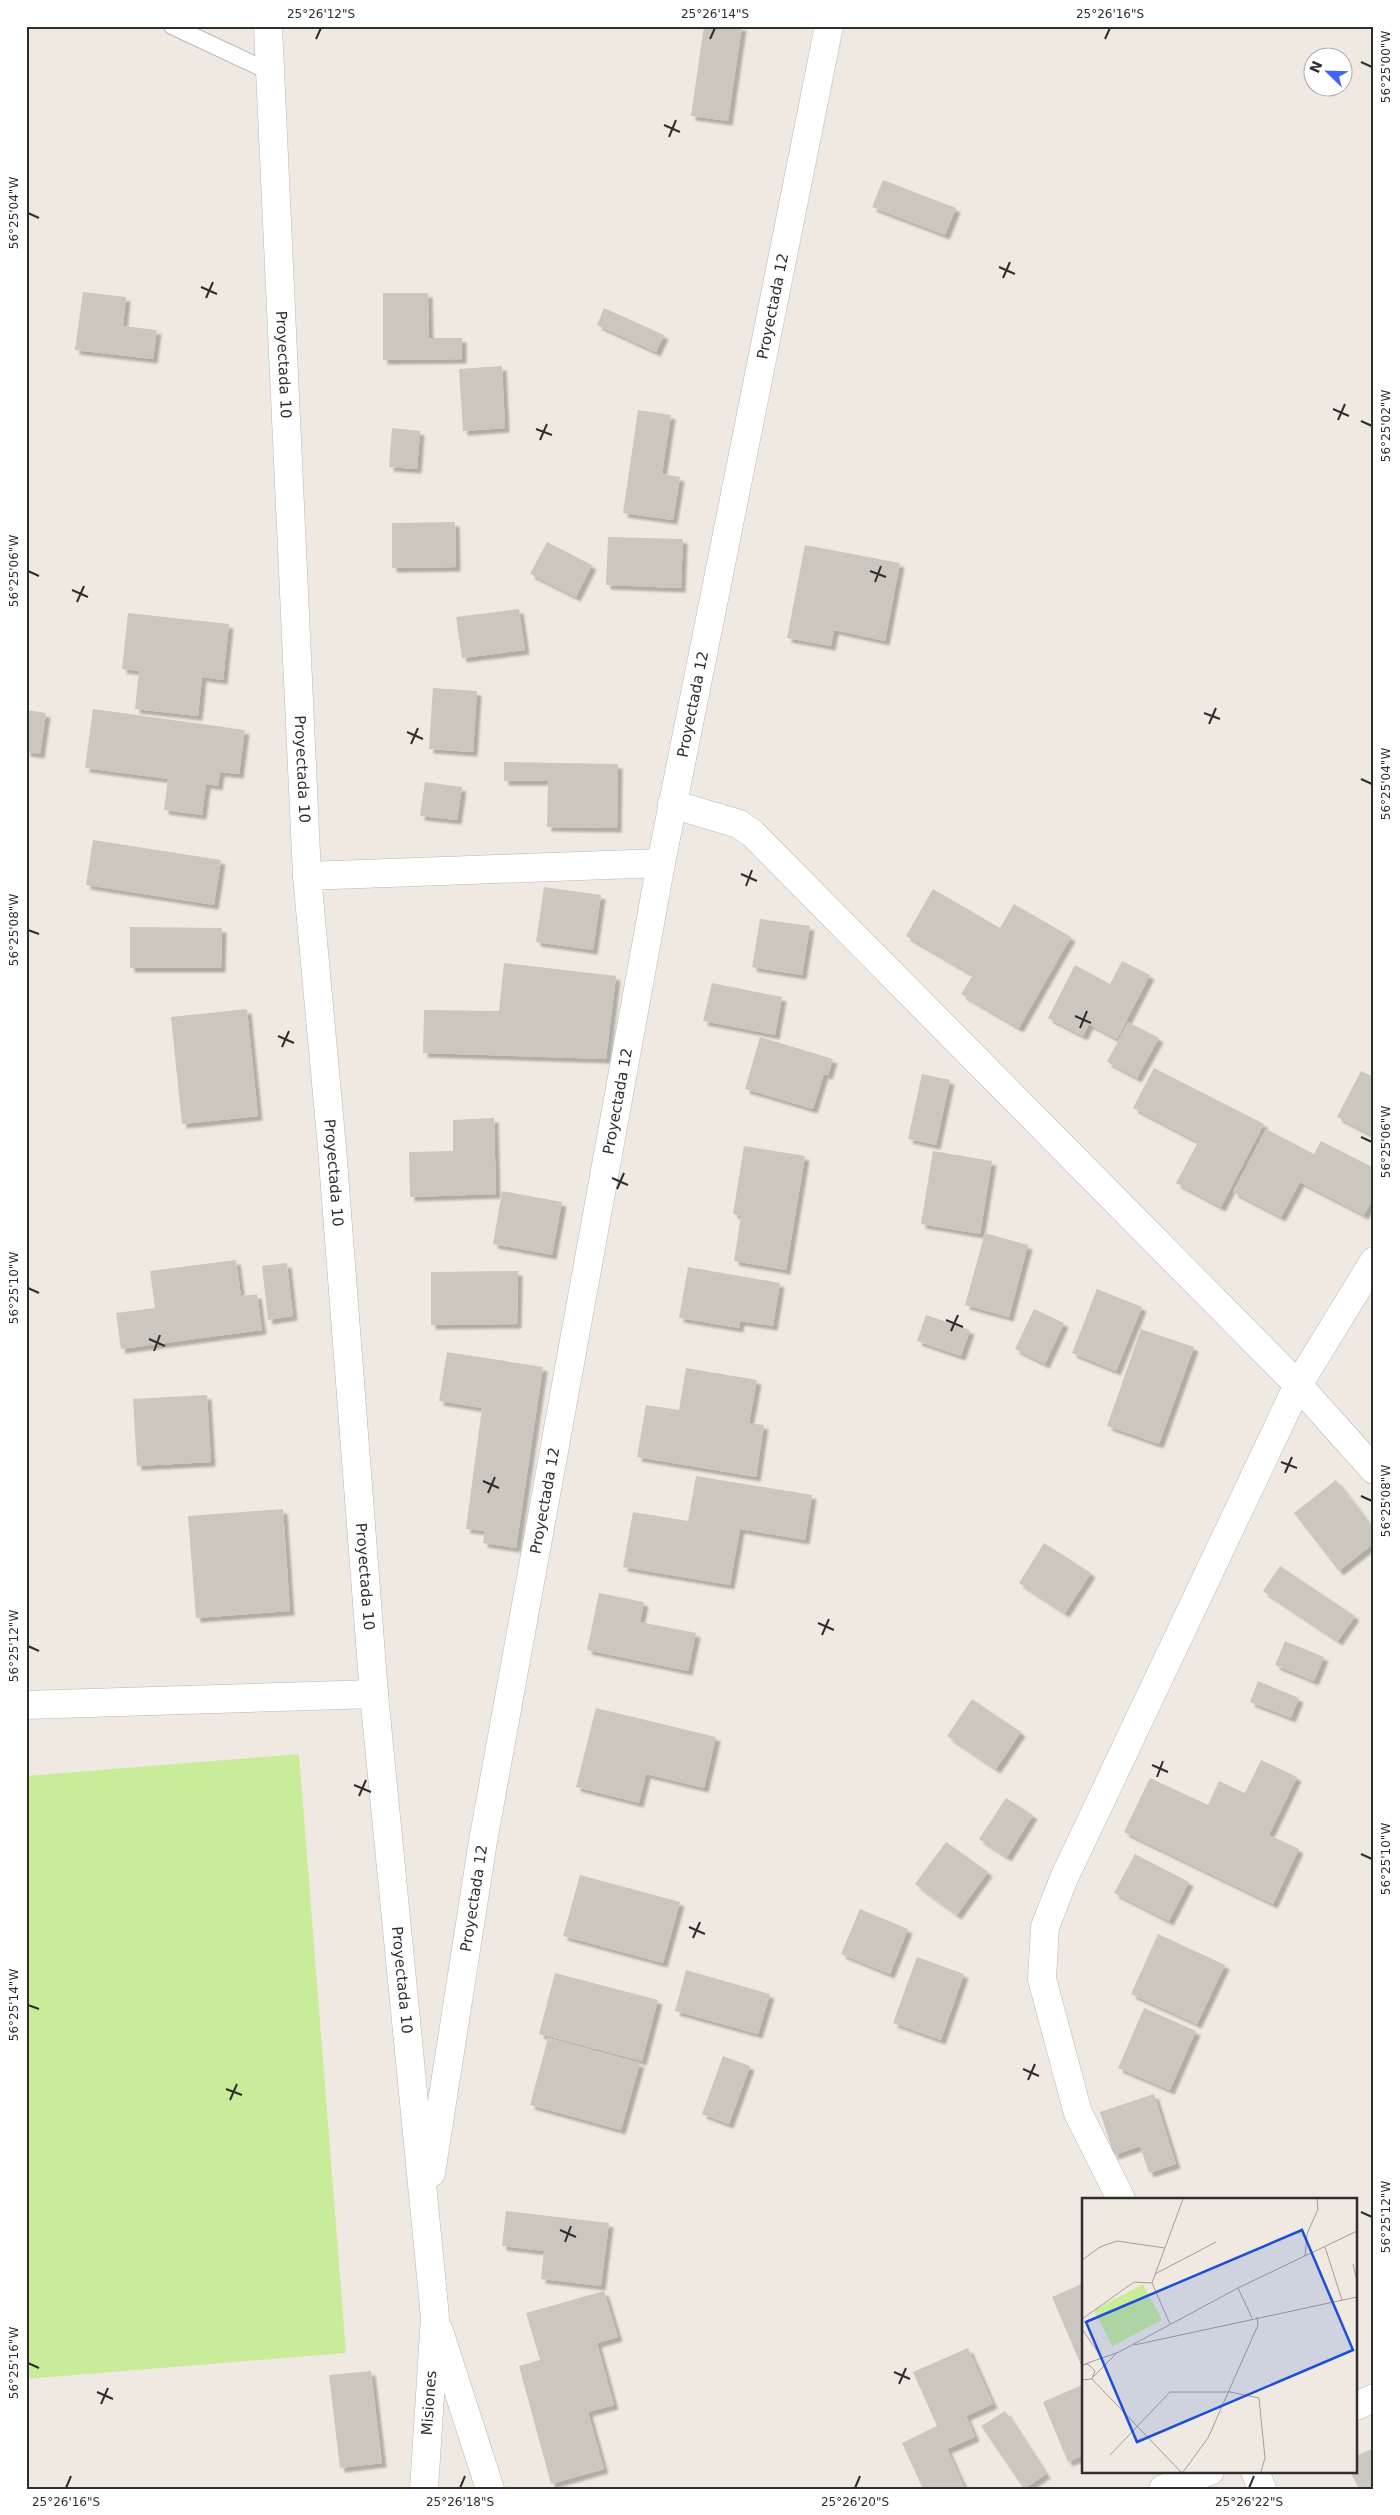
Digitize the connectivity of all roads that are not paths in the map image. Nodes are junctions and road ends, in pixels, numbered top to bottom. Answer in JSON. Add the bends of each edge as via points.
{"nodes":[{"id":1,"x":172,"y":26,"type":"edge"},
{"id":2,"x":268,"y":26,"type":"edge"},
{"id":3,"x":829,"y":26,"type":"edge"},
{"id":4,"x":270,"y":72,"type":"junction"},
{"id":5,"x":672,"y":804,"type":"junction"},
{"id":6,"x":661,"y":863,"type":"junction"},
{"id":7,"x":307,"y":876,"type":"junction"},
{"id":8,"x":1374,"y":1261,"type":"edge"},
{"id":9,"x":1298,"y":1385,"type":"junction"},
{"id":10,"x":1374,"y":1470,"type":"edge"},
{"id":11,"x":374,"y":1694,"type":"junction"},
{"id":12,"x":26,"y":1705,"type":"edge"},
{"id":13,"x":1120,"y":2198,"type":"edge"},
{"id":14,"x":425,"y":2211,"type":"junction"},
{"id":15,"x":435,"y":2317,"type":"junction"},
{"id":16,"x":1374,"y":2398,"type":"edge"},
{"id":17,"x":1358,"y":2405,"type":"edge"},
{"id":18,"x":1207,"y":2472,"type":"edge"},
{"id":19,"x":1254,"y":2472,"type":"edge"},
{"id":20,"x":424,"y":2489,"type":"edge"},
{"id":21,"x":490,"y":2489,"type":"edge"},
{"id":22,"x":1162,"y":2489,"type":"edge"},
{"id":23,"x":1262,"y":2489,"type":"edge"}],
"edges":[{"from":1,"to":4,"type":"lane"},
{"from":2,"to":4,"type":"street","name":"Proyectada 10"},
{"from":3,"to":5,"type":"street","name":"Proyectada 12"},
{"from":4,"to":7,"type":"street","name":"Proyectada 10"},
{"from":5,"to":6,"type":"street","name":"Proyectada 12"},
{"from":5,"to":9,"type":"street","via":[[740,824],[754,834]]},
{"from":6,"to":7,"type":"street"},
{"from":6,"to":14,"type":"street","name":"Proyectada 12","via":[[483,1841]]},
{"from":7,"to":11,"type":"street","name":"Proyectada 10","via":[[332,1148]]},
{"from":8,"to":9,"type":"street"},
{"from":9,"to":10,"type":"street"},
{"from":9,"to":13,"type":"street","via":[[1064,1878],[1045,1927],[1042,1979],[1078,2113]]},
{"from":11,"to":12,"type":"street"},
{"from":11,"to":14,"type":"street","name":"Proyectada 10"},
{"from":14,"to":15,"type":"street","name":"Proyectada 10"},
{"from":15,"to":20,"type":"street","name":"Misiones"},
{"from":15,"to":21,"type":"street"},
{"from":16,"to":17,"type":"street"},
{"from":18,"to":22,"type":"street"},
{"from":19,"to":23,"type":"street"}]}
